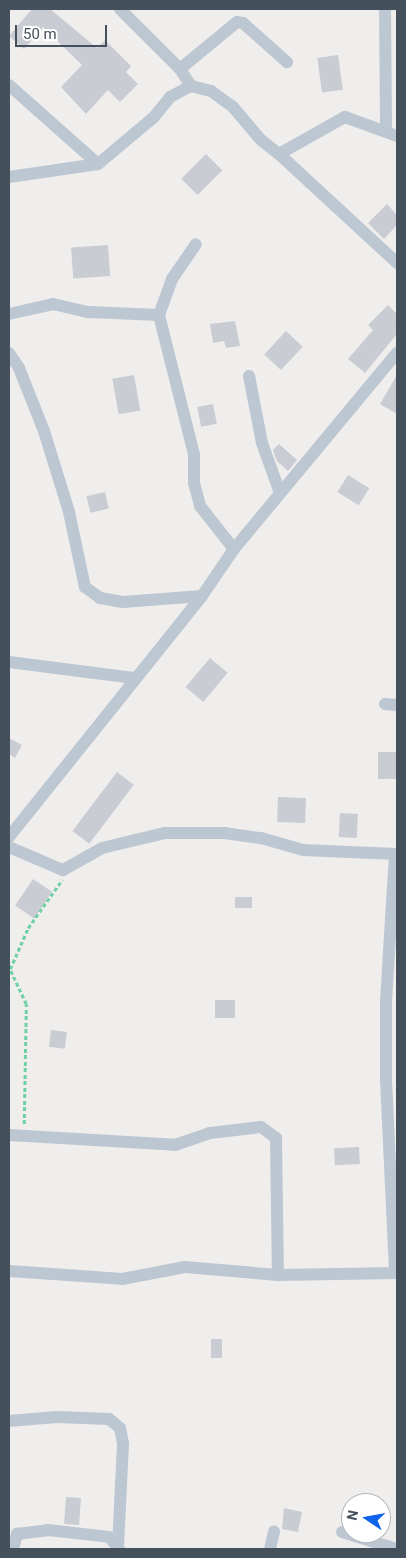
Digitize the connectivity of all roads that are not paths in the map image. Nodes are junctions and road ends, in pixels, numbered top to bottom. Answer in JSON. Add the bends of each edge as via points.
{"nodes":[{"id":1,"x":120,"y":9,"type":"edge"},
{"id":2,"x":385,"y":9,"type":"edge"},
{"id":3,"x":287,"y":62,"type":"dead end"},
{"id":4,"x":180,"y":68,"type":"junction"},
{"id":5,"x":9,"y":84,"type":"edge"},
{"id":6,"x":191,"y":86,"type":"junction"},
{"id":7,"x":392,"y":132,"type":"edge"},
{"id":8,"x":279,"y":154,"type":"junction"},
{"id":9,"x":98,"y":164,"type":"junction"},
{"id":10,"x":9,"y":177,"type":"edge"},
{"id":11,"x":196,"y":244,"type":"dead end"},
{"id":12,"x":397,"y":263,"type":"edge"},
{"id":13,"x":9,"y":314,"type":"edge"},
{"id":14,"x":159,"y":315,"type":"junction"},
{"id":15,"x":9,"y":353,"type":"edge"},
{"id":16,"x":397,"y":353,"type":"edge"},
{"id":17,"x":249,"y":376,"type":"dead end"},
{"id":18,"x":280,"y":493,"type":"junction"},
{"id":19,"x":234,"y":549,"type":"junction"},
{"id":20,"x":202,"y":596,"type":"junction"},
{"id":21,"x":9,"y":662,"type":"edge"},
{"id":22,"x":134,"y":678,"type":"junction"},
{"id":23,"x":9,"y":837,"type":"edge"},
{"id":24,"x":9,"y":847,"type":"edge"},
{"id":25,"x":396,"y":854,"type":"edge"},
{"id":26,"x":392,"y":1082,"type":"edge"},
{"id":27,"x":9,"y":1134,"type":"edge"},
{"id":28,"x":9,"y":1271,"type":"edge"},
{"id":29,"x":396,"y":1273,"type":"edge"},
{"id":30,"x":278,"y":1275,"type":"junction"},
{"id":31,"x":9,"y":1421,"type":"edge"},
{"id":32,"x":274,"y":1531,"type":"dead end"},
{"id":33,"x":378,"y":1543,"type":"edge"},
{"id":34,"x":118,"y":1547,"type":"edge"},
{"id":35,"x":13,"y":1549,"type":"edge"},
{"id":36,"x":270,"y":1549,"type":"edge"},
{"id":37,"x":397,"y":1549,"type":"edge"}],
"edges":[{"from":1,"to":4,"type":"street"},
{"from":2,"to":7,"type":"street"},
{"from":3,"to":4,"type":"street","via":[[243,23],[237,22]]},
{"from":4,"to":6,"type":"street"},
{"from":5,"to":9,"type":"street"},
{"from":6,"to":8,"type":"street","via":[[211,91],[233,108],[261,140]]},
{"from":6,"to":9,"type":"street","via":[[170,97],[154,117]]},
{"from":7,"to":8,"type":"street","via":[[345,117]]},
{"from":8,"to":12,"type":"street"},
{"from":9,"to":10,"type":"street"},
{"from":11,"to":14,"type":"street","via":[[172,279]]},
{"from":13,"to":14,"type":"street","via":[[53,304],[89,312]]},
{"from":14,"to":19,"type":"street","via":[[194,454],[194,483],[200,506]]},
{"from":15,"to":20,"type":"street","via":[[19,368],[44,431],[69,512],[85,587],[100,598],[123,602]]},
{"from":16,"to":18,"type":"street"},
{"from":17,"to":18,"type":"street","via":[[262,443]]},
{"from":18,"to":19,"type":"street"},
{"from":19,"to":20,"type":"street"},
{"from":20,"to":22,"type":"street"},
{"from":21,"to":22,"type":"street"},
{"from":22,"to":23,"type":"street","via":[[95,732]]},
{"from":24,"to":25,"type":"street","via":[[63,870],[102,848],[165,833],[224,833],[261,838],[303,850]]},
{"from":25,"to":26,"type":"street","via":[[386,1002]]},
{"from":26,"to":29,"type":"street"},
{"from":27,"to":30,"type":"street","via":[[175,1145],[210,1133],[261,1127],[276,1138]]},
{"from":28,"to":30,"type":"street","via":[[122,1278],[185,1267]]},
{"from":29,"to":30,"type":"street"},
{"from":31,"to":34,"type":"street","via":[[58,1417],[109,1419],[120,1428],[123,1444]]},
{"from":32,"to":36,"type":"street"},
{"from":33,"to":37,"type":"street"},
{"from":34,"to":35,"type":"street","via":[[109,1537],[48,1530],[17,1534]]}]}
